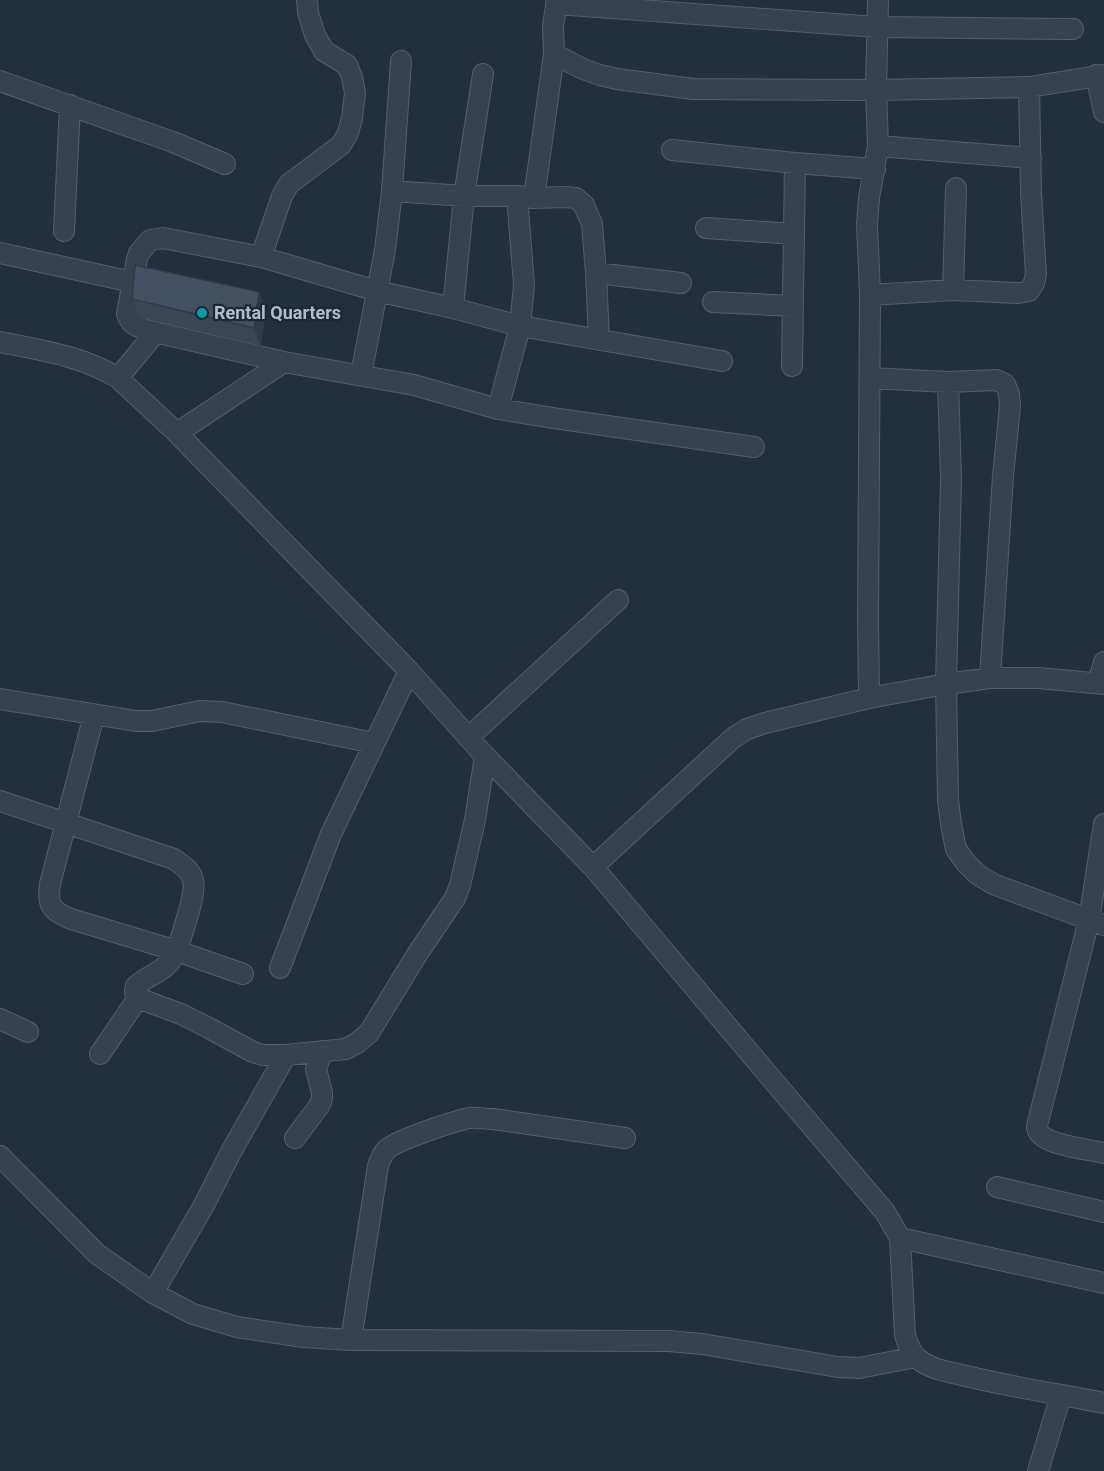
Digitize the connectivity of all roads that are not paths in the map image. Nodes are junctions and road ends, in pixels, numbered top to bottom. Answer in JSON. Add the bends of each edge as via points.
{"nodes":[{"id":1,"x":307,"y":0,"type":"edge"},
{"id":2,"x":878,"y":0,"type":"edge"},
{"id":3,"x":557,"y":2,"type":"edge"},
{"id":4,"x":877,"y":27,"type":"junction"},
{"id":5,"x":1073,"y":29,"type":"dead end"},
{"id":6,"x":554,"y":54,"type":"junction"},
{"id":7,"x":401,"y":61,"type":"dead end"},
{"id":8,"x":483,"y":74,"type":"dead end"},
{"id":9,"x":1100,"y":75,"type":"edge"},
{"id":10,"x":0,"y":81,"type":"edge"},
{"id":11,"x":1029,"y":87,"type":"junction"},
{"id":12,"x":876,"y":90,"type":"junction"},
{"id":13,"x":70,"y":105,"type":"junction"},
{"id":14,"x":1104,"y":112,"type":"edge"},
{"id":15,"x":878,"y":146,"type":"junction"},
{"id":16,"x":672,"y":150,"type":"dead end"},
{"id":17,"x":1031,"y":158,"type":"junction"},
{"id":18,"x":225,"y":164,"type":"dead end"},
{"id":19,"x":795,"y":164,"type":"junction"},
{"id":20,"x":874,"y":169,"type":"junction"},
{"id":21,"x":956,"y":188,"type":"dead end"},
{"id":22,"x":392,"y":192,"type":"junction"},
{"id":23,"x":464,"y":196,"type":"junction"},
{"id":24,"x":526,"y":197,"type":"junction"},
{"id":25,"x":706,"y":228,"type":"dead end"},
{"id":26,"x":64,"y":231,"type":"dead end"},
{"id":27,"x":794,"y":234,"type":"junction"},
{"id":28,"x":0,"y":253,"type":"edge"},
{"id":29,"x":261,"y":257,"type":"junction"},
{"id":30,"x":596,"y":273,"type":"junction"},
{"id":31,"x":132,"y":282,"type":"junction"},
{"id":32,"x":681,"y":283,"type":"dead end"},
{"id":33,"x":953,"y":290,"type":"junction"},
{"id":34,"x":377,"y":291,"type":"junction"},
{"id":35,"x":870,"y":295,"type":"junction"},
{"id":36,"x":713,"y":302,"type":"dead end"},
{"id":37,"x":793,"y":306,"type":"junction"},
{"id":38,"x":453,"y":308,"type":"junction"},
{"id":39,"x":520,"y":326,"type":"junction"},
{"id":40,"x":156,"y":332,"type":"junction"},
{"id":41,"x":599,"y":340,"type":"junction"},
{"id":42,"x":0,"y":342,"type":"edge"},
{"id":43,"x":722,"y":361,"type":"dead end"},
{"id":44,"x":284,"y":362,"type":"junction"},
{"id":45,"x":792,"y":366,"type":"dead end"},
{"id":46,"x":361,"y":375,"type":"junction"},
{"id":47,"x":118,"y":378,"type":"junction"},
{"id":48,"x":870,"y":378,"type":"junction"},
{"id":49,"x":948,"y":382,"type":"junction"},
{"id":50,"x":498,"y":409,"type":"junction"},
{"id":51,"x":177,"y":433,"type":"junction"},
{"id":52,"x":754,"y":447,"type":"dead end"},
{"id":53,"x":618,"y":600,"type":"dead end"},
{"id":54,"x":1104,"y":662,"type":"edge"},
{"id":55,"x":409,"y":671,"type":"junction"},
{"id":56,"x":990,"y":678,"type":"junction"},
{"id":57,"x":1101,"y":683,"type":"edge"},
{"id":58,"x":946,"y":684,"type":"junction"},
{"id":59,"x":0,"y":699,"type":"edge"},
{"id":60,"x":864,"y":699,"type":"junction"},
{"id":61,"x":94,"y":715,"type":"junction"},
{"id":62,"x":469,"y":737,"type":"junction"},
{"id":63,"x":374,"y":743,"type":"junction"},
{"id":64,"x":485,"y":756,"type":"junction"},
{"id":65,"x":0,"y":801,"type":"edge"},
{"id":66,"x":67,"y":823,"type":"junction"},
{"id":67,"x":1104,"y":824,"type":"edge"},
{"id":68,"x":593,"y":867,"type":"junction"},
{"id":69,"x":1096,"y":923,"type":"edge"},
{"id":70,"x":177,"y":951,"type":"junction"},
{"id":71,"x":280,"y":968,"type":"dead end"},
{"id":72,"x":243,"y":974,"type":"dead end"},
{"id":73,"x":138,"y":998,"type":"junction"},
{"id":74,"x":0,"y":1019,"type":"edge"},
{"id":75,"x":28,"y":1032,"type":"dead end"},
{"id":76,"x":322,"y":1052,"type":"junction"},
{"id":77,"x":100,"y":1054,"type":"dead end"},
{"id":78,"x":286,"y":1055,"type":"junction"},
{"id":79,"x":295,"y":1138,"type":"dead end"},
{"id":80,"x":624,"y":1138,"type":"dead end"},
{"id":81,"x":1104,"y":1153,"type":"edge"},
{"id":82,"x":0,"y":1156,"type":"edge"},
{"id":83,"x":997,"y":1187,"type":"dead end"},
{"id":84,"x":1104,"y":1212,"type":"edge"},
{"id":85,"x":900,"y":1238,"type":"junction"},
{"id":86,"x":1104,"y":1283,"type":"edge"},
{"id":87,"x":153,"y":1293,"type":"junction"},
{"id":88,"x":351,"y":1340,"type":"junction"},
{"id":89,"x":916,"y":1357,"type":"junction"},
{"id":90,"x":1061,"y":1395,"type":"junction"},
{"id":91,"x":1104,"y":1403,"type":"edge"},
{"id":92,"x":1038,"y":1471,"type":"edge"}],
"edges":[{"from":1,"to":29,"type":"street","via":[[315,35],[324,51],[346,65],[352,77],[352,118],[341,145],[290,184],[282,196]]},
{"from":2,"to":4,"type":"street"},
{"from":3,"to":4,"type":"street"},
{"from":3,"to":6,"type":"street"},
{"from":4,"to":5,"type":"street"},
{"from":4,"to":12,"type":"street"},
{"from":6,"to":12,"type":"street","via":[[600,75],[693,89]]},
{"from":6,"to":24,"type":"street"},
{"from":7,"to":22,"type":"street"},
{"from":8,"to":23,"type":"street"},
{"from":9,"to":11,"type":"street"},
{"from":9,"to":14,"type":"street"},
{"from":10,"to":13,"type":"street"},
{"from":11,"to":12,"type":"street"},
{"from":11,"to":17,"type":"street"},
{"from":12,"to":15,"type":"street"},
{"from":13,"to":18,"type":"street"},
{"from":13,"to":26,"type":"street"},
{"from":15,"to":17,"type":"street"},
{"from":15,"to":20,"type":"street"},
{"from":16,"to":19,"type":"street"},
{"from":17,"to":33,"type":"street","via":[[1034,284],[1029,291],[1018,293]]},
{"from":19,"to":20,"type":"street"},
{"from":19,"to":27,"type":"street"},
{"from":20,"to":35,"type":"street","via":[[867,211]]},
{"from":21,"to":33,"type":"street"},
{"from":22,"to":23,"type":"street"},
{"from":22,"to":34,"type":"street"},
{"from":23,"to":24,"type":"street"},
{"from":23,"to":38,"type":"street"},
{"from":24,"to":30,"type":"street","via":[[576,198],[584,205],[592,224]]},
{"from":24,"to":39,"type":"street"},
{"from":25,"to":27,"type":"street"},
{"from":27,"to":37,"type":"street"},
{"from":28,"to":31,"type":"street"},
{"from":29,"to":31,"type":"street","via":[[155,238],[139,253]]},
{"from":29,"to":34,"type":"street"},
{"from":30,"to":32,"type":"street"},
{"from":30,"to":41,"type":"street"},
{"from":31,"to":40,"type":"street","via":[[129,321]]},
{"from":33,"to":35,"type":"street"},
{"from":34,"to":38,"type":"street"},
{"from":34,"to":46,"type":"street"},
{"from":35,"to":48,"type":"street"},
{"from":36,"to":37,"type":"street"},
{"from":37,"to":45,"type":"street"},
{"from":38,"to":39,"type":"street"},
{"from":39,"to":41,"type":"street"},
{"from":39,"to":50,"type":"street"},
{"from":40,"to":44,"type":"street"},
{"from":40,"to":47,"type":"street"},
{"from":41,"to":43,"type":"street"},
{"from":42,"to":47,"type":"street","via":[[55,353]]},
{"from":44,"to":46,"type":"street"},
{"from":44,"to":51,"type":"street"},
{"from":46,"to":50,"type":"street","via":[[414,385]]},
{"from":47,"to":51,"type":"street"},
{"from":48,"to":49,"type":"street"},
{"from":48,"to":60,"type":"street"},
{"from":49,"to":56,"type":"street","via":[[996,380],[1005,384],[1009,394]]},
{"from":49,"to":58,"type":"street","via":[[951,479]]},
{"from":50,"to":52,"type":"street"},
{"from":51,"to":55,"type":"street"},
{"from":53,"to":62,"type":"street"},
{"from":54,"to":57,"type":"street"},
{"from":55,"to":62,"type":"street"},
{"from":55,"to":63,"type":"street"},
{"from":56,"to":57,"type":"street"},
{"from":56,"to":58,"type":"street"},
{"from":58,"to":60,"type":"street"},
{"from":58,"to":69,"type":"street","via":[[948,800],[956,849],[977,874],[993,884]]},
{"from":59,"to":61,"type":"street"},
{"from":60,"to":68,"type":"street","via":[[747,729]]},
{"from":61,"to":63,"type":"street","via":[[152,721],[200,711],[222,712]]},
{"from":61,"to":66,"type":"street"},
{"from":62,"to":64,"type":"street"},
{"from":63,"to":71,"type":"street","via":[[331,834]]},
{"from":64,"to":68,"type":"street"},
{"from":64,"to":76,"type":"street","via":[[475,820],[455,898],[369,1033],[346,1049]]},
{"from":65,"to":66,"type":"street"},
{"from":66,"to":70,"type":"street","via":[[174,859],[188,869],[194,881],[193,894]]},
{"from":66,"to":70,"type":"street","via":[[50,884],[51,906],[71,919]]},
{"from":67,"to":69,"type":"street"},
{"from":68,"to":85,"type":"street","via":[[885,1212]]},
{"from":69,"to":81,"type":"street","via":[[1061,1028],[1037,1128],[1047,1140]]},
{"from":70,"to":72,"type":"street"},
{"from":70,"to":73,"type":"street","via":[[166,967],[136,986]]},
{"from":73,"to":77,"type":"street"},
{"from":73,"to":78,"type":"street","via":[[181,1014],[253,1052]]},
{"from":74,"to":75,"type":"street"},
{"from":76,"to":78,"type":"street"},
{"from":76,"to":79,"type":"street","via":[[316,1069],[322,1099]]},
{"from":78,"to":87,"type":"street"},
{"from":80,"to":88,"type":"street","via":[[471,1118],[388,1148],[378,1166]]},
{"from":82,"to":87,"type":"street","via":[[97,1254]]},
{"from":83,"to":84,"type":"street"},
{"from":85,"to":86,"type":"street"},
{"from":85,"to":89,"type":"street","via":[[905,1335]]},
{"from":87,"to":88,"type":"street","via":[[193,1314],[237,1328]]},
{"from":88,"to":89,"type":"street","via":[[668,1341],[860,1368]]},
{"from":89,"to":90,"type":"street","via":[[936,1368]]},
{"from":90,"to":91,"type":"street"},
{"from":90,"to":92,"type":"street"}]}
